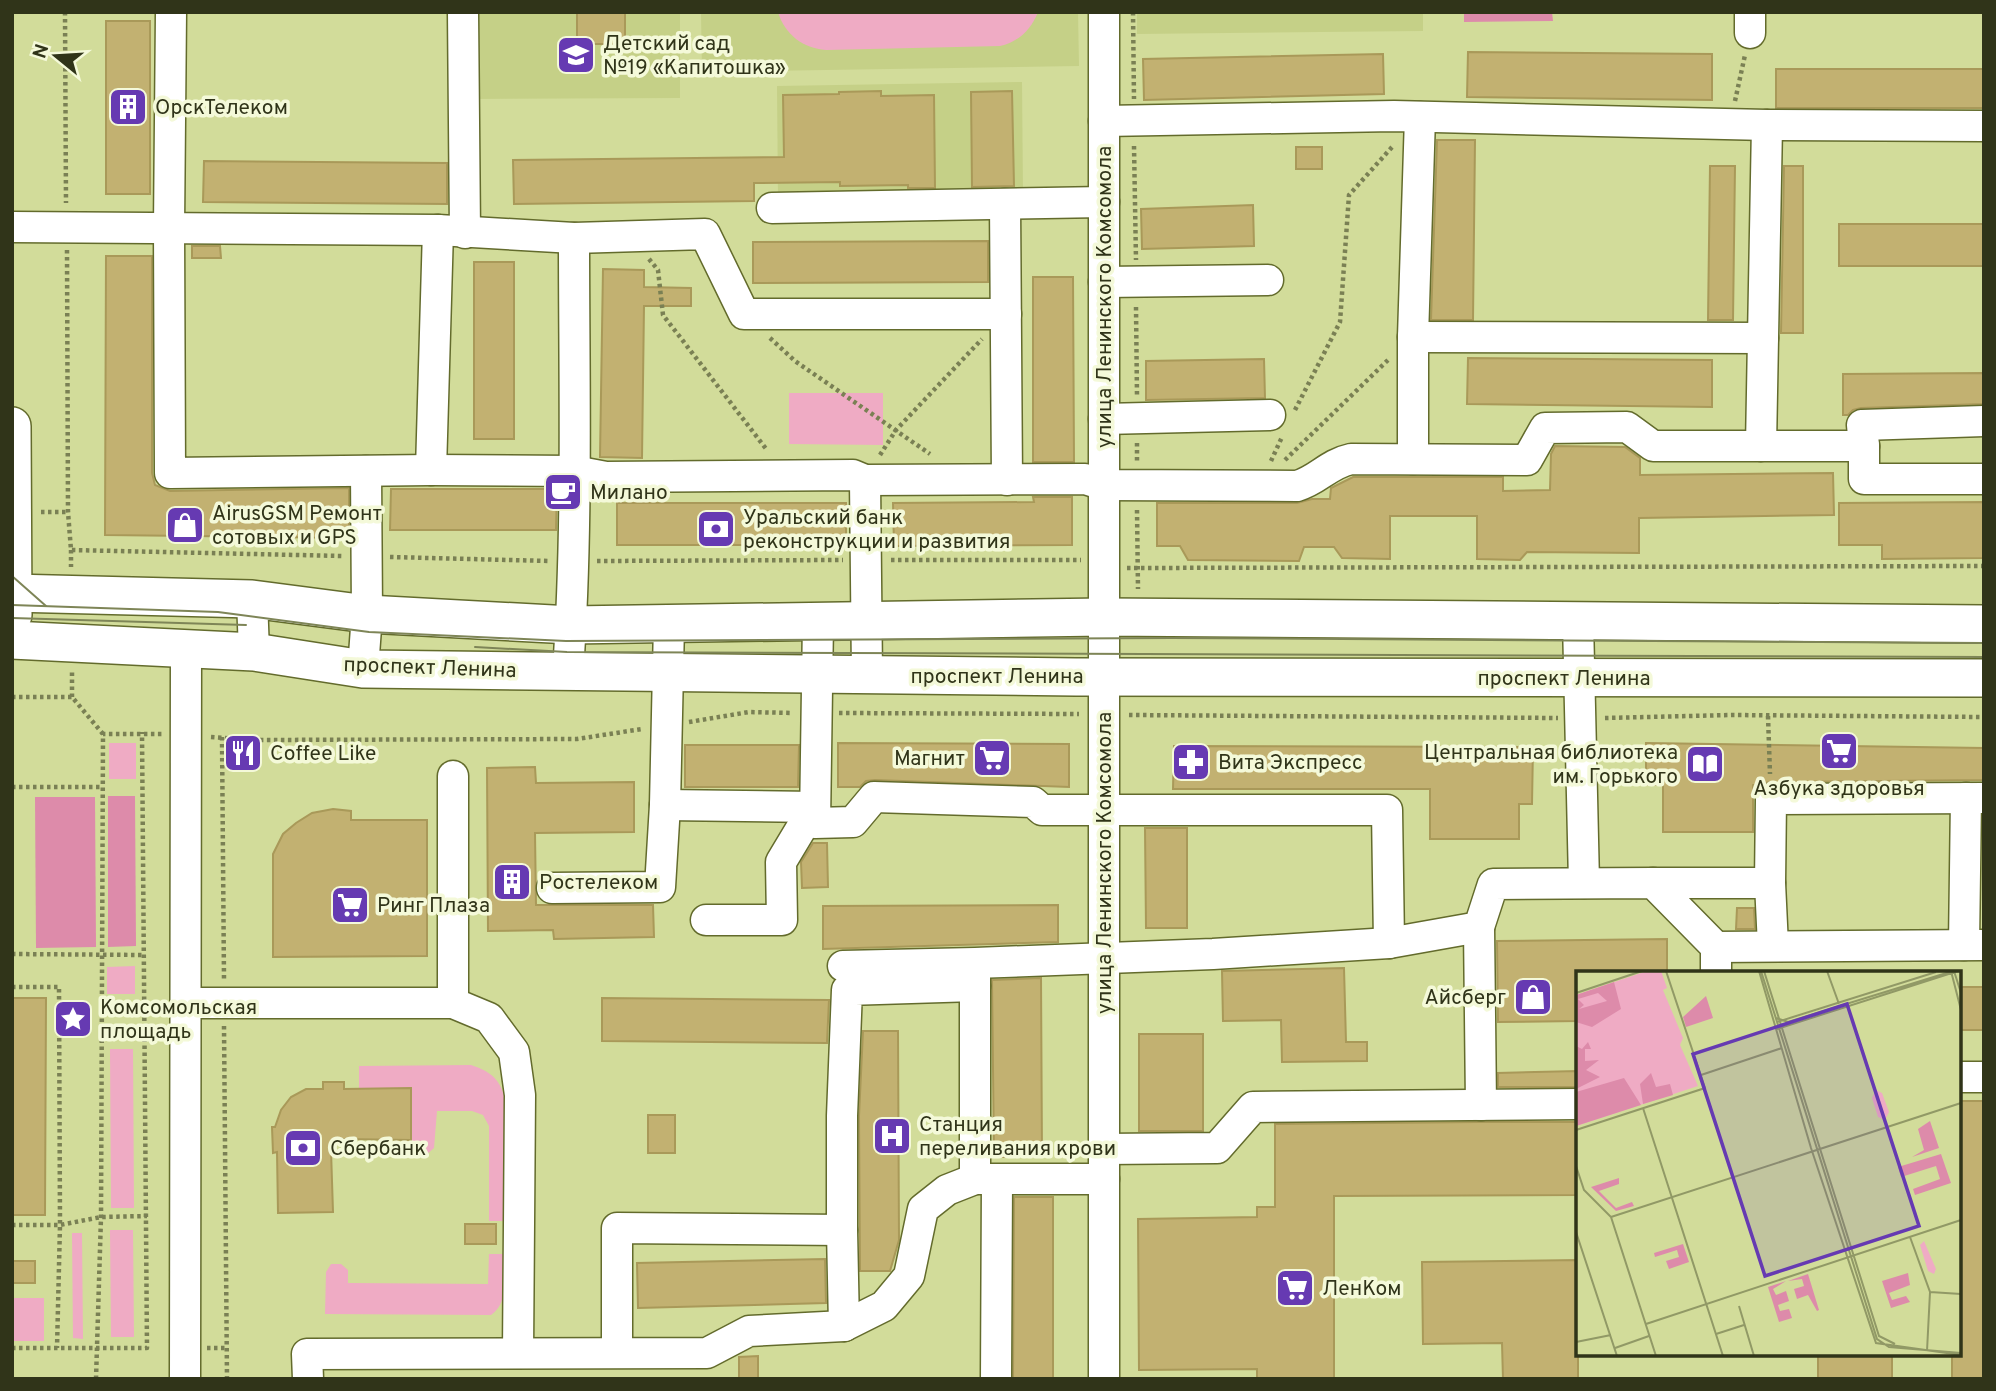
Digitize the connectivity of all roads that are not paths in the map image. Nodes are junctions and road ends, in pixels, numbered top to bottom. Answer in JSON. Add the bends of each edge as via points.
{"nodes":[{"id":1,"x":171,"y":12,"type":"edge"},
{"id":2,"x":463,"y":12,"type":"edge"},
{"id":3,"x":1104,"y":12,"type":"edge"},
{"id":4,"x":1420,"y":117,"type":"junction"},
{"id":5,"x":1104,"y":121,"type":"junction"},
{"id":6,"x":1767,"y":125,"type":"junction"},
{"id":7,"x":1984,"y":126,"type":"edge"},
{"id":8,"x":1104,"y":202,"type":"junction"},
{"id":9,"x":1005,"y":204,"type":"junction"},
{"id":10,"x":772,"y":208,"type":"dead end"},
{"id":11,"x":12,"y":226,"type":"edge"},
{"id":12,"x":169,"y":227,"type":"junction"},
{"id":13,"x":452,"y":232,"type":"junction"},
{"id":14,"x":574,"y":238,"type":"junction"},
{"id":15,"x":1268,"y":280,"type":"dead end"},
{"id":16,"x":1104,"y":282,"type":"junction"},
{"id":17,"x":1006,"y":314,"type":"junction"},
{"id":18,"x":1413,"y":337,"type":"junction"},
{"id":19,"x":1763,"y":338,"type":"junction"},
{"id":20,"x":1104,"y":419,"type":"junction"},
{"id":21,"x":1283,"y":419,"type":"road end"},
{"id":22,"x":1984,"y":421,"type":"edge"},
{"id":23,"x":12,"y":426,"type":"edge"},
{"id":24,"x":1761,"y":446,"type":"junction"},
{"id":25,"x":1864,"y":446,"type":"junction"},
{"id":26,"x":1413,"y":459,"type":"junction"},
{"id":27,"x":431,"y":470,"type":"junction"},
{"id":28,"x":366,"y":471,"type":"junction"},
{"id":29,"x":574,"y":471,"type":"junction"},
{"id":30,"x":1984,"y":479,"type":"edge"},
{"id":31,"x":865,"y":480,"type":"junction"},
{"id":32,"x":1007,"y":480,"type":"junction"},
{"id":33,"x":1104,"y":485,"type":"junction"},
{"id":34,"x":13,"y":593,"type":"edge"},
{"id":35,"x":251,"y":599,"type":"junction"},
{"id":36,"x":367,"y":614,"type":"junction"},
{"id":37,"x":1121,"y":617,"type":"junction"},
{"id":38,"x":818,"y":621,"type":"junction"},
{"id":39,"x":866,"y":621,"type":"junction"},
{"id":40,"x":1578,"y":621,"type":"junction"},
{"id":41,"x":669,"y":624,"type":"junction"},
{"id":42,"x":1984,"y":624,"type":"edge"},
{"id":43,"x":571,"y":625,"type":"junction"},
{"id":44,"x":13,"y":640,"type":"edge"},
{"id":45,"x":186,"y":648,"type":"junction"},
{"id":46,"x":254,"y":652,"type":"junction"},
{"id":47,"x":363,"y":669,"type":"junction"},
{"id":48,"x":568,"y":671,"type":"junction"},
{"id":49,"x":668,"y":672,"type":"junction"},
{"id":50,"x":817,"y":674,"type":"junction"},
{"id":51,"x":867,"y":675,"type":"junction"},
{"id":52,"x":1120,"y":677,"type":"junction"},
{"id":53,"x":1581,"y":678,"type":"junction"},
{"id":54,"x":1984,"y":678,"type":"edge"},
{"id":55,"x":453,"y":776,"type":"dead end"},
{"id":56,"x":1975,"y":798,"type":"edge"},
{"id":57,"x":665,"y":805,"type":"junction"},
{"id":58,"x":814,"y":807,"type":"junction"},
{"id":59,"x":1104,"y":810,"type":"junction"},
{"id":60,"x":1584,"y":883,"type":"junction"},
{"id":61,"x":1653,"y":883,"type":"junction"},
{"id":62,"x":1770,"y":883,"type":"junction"},
{"id":63,"x":552,"y":888,"type":"dead end"},
{"id":64,"x":706,"y":920,"type":"dead end"},
{"id":65,"x":1479,"y":927,"type":"junction"},
{"id":66,"x":1389,"y":943,"type":"junction"},
{"id":67,"x":1974,"y":945,"type":"edge"},
{"id":68,"x":1773,"y":946,"type":"junction"},
{"id":69,"x":1104,"y":957,"type":"junction"},
{"id":70,"x":1716,"y":960,"type":"edge"},
{"id":71,"x":843,"y":966,"type":"dead end"},
{"id":72,"x":975,"y":974,"type":"junction"},
{"id":73,"x":186,"y":1003,"type":"junction"},
{"id":74,"x":453,"y":1003,"type":"junction"},
{"id":75,"x":1961,"y":1077,"type":"edge"},
{"id":76,"x":1984,"y":1077,"type":"edge"},
{"id":77,"x":1576,"y":1104,"type":"edge"},
{"id":78,"x":1481,"y":1105,"type":"junction"},
{"id":79,"x":1104,"y":1149,"type":"junction"},
{"id":80,"x":986,"y":1179,"type":"junction"},
{"id":81,"x":1104,"y":1179,"type":"junction"},
{"id":82,"x":842,"y":1230,"type":"junction"},
{"id":83,"x":844,"y":1326,"type":"junction"},
{"id":84,"x":617,"y":1352,"type":"junction"},
{"id":85,"x":518,"y":1353,"type":"junction"},
{"id":86,"x":707,"y":1366,"type":"edge"},
{"id":87,"x":186,"y":1379,"type":"edge"},
{"id":88,"x":308,"y":1379,"type":"edge"},
{"id":89,"x":996,"y":1379,"type":"edge"},
{"id":90,"x":1104,"y":1379,"type":"edge"}],
"edges":[{"from":1,"to":12,"type":"street"},
{"from":2,"to":13,"type":"street"},
{"from":3,"to":5,"type":"street","name":"улица Ленинского Комсомола"},
{"from":4,"to":5,"type":"street"},
{"from":4,"to":6,"type":"street"},
{"from":4,"to":18,"type":"street"},
{"from":5,"to":8,"type":"street","name":"улица Ленинского Комсомола"},
{"from":6,"to":7,"type":"street"},
{"from":6,"to":19,"type":"street"},
{"from":8,"to":9,"type":"street"},
{"from":8,"to":16,"type":"street","name":"улица Ленинского Комсомола"},
{"from":9,"to":10,"type":"street"},
{"from":9,"to":17,"type":"street"},
{"from":11,"to":12,"type":"street"},
{"from":12,"to":13,"type":"street"},
{"from":12,"to":28,"type":"street","via":[[170,473]]},
{"from":13,"to":14,"type":"street"},
{"from":13,"to":27,"type":"street"},
{"from":14,"to":17,"type":"street","via":[[705,234],[744,314]]},
{"from":14,"to":29,"type":"street"},
{"from":15,"to":16,"type":"street"},
{"from":16,"to":20,"type":"street","name":"улица Ленинского Комсомола"},
{"from":17,"to":32,"type":"street"},
{"from":18,"to":19,"type":"street"},
{"from":18,"to":26,"type":"street"},
{"from":19,"to":24,"type":"street"},
{"from":20,"to":21,"type":"street"},
{"from":20,"to":33,"type":"street","name":"улица Ленинского Комсомола"},
{"from":22,"to":25,"type":"street","via":[[1862,425]]},
{"from":23,"to":34,"type":"main road"},
{"from":24,"to":25,"type":"street"},
{"from":24,"to":26,"type":"street","via":[[1653,446],[1627,426],[1545,428],[1527,460]]},
{"from":25,"to":30,"type":"street","via":[[1864,479]]},
{"from":26,"to":33,"type":"street","via":[[1351,458],[1297,486]]},
{"from":27,"to":28,"type":"street"},
{"from":27,"to":29,"type":"street"},
{"from":28,"to":36,"type":"street"},
{"from":29,"to":31,"type":"street","via":[[606,477],[853,475]]},
{"from":29,"to":43,"type":"street"},
{"from":31,"to":32,"type":"street"},
{"from":31,"to":39,"type":"street"},
{"from":32,"to":33,"type":"street","via":[[1084,480]]},
{"from":33,"to":37,"type":"street","name":"улица Ленинского Комсомола","via":[[1104,568]]},
{"from":34,"to":35,"type":"main road"},
{"from":34,"to":44,"type":"main road"},
{"from":35,"to":36,"type":"main road"},
{"from":35,"to":46,"type":"street"},
{"from":36,"to":43,"type":"main road"},
{"from":36,"to":47,"type":"street"},
{"from":37,"to":39,"type":"main road"},
{"from":37,"to":40,"type":"main road"},
{"from":37,"to":52,"type":"street","name":"улица Ленинского Комсомола"},
{"from":38,"to":39,"type":"main road"},
{"from":38,"to":41,"type":"main road"},
{"from":38,"to":50,"type":"street"},
{"from":39,"to":51,"type":"street"},
{"from":40,"to":42,"type":"main road"},
{"from":40,"to":53,"type":"street"},
{"from":41,"to":43,"type":"main road"},
{"from":41,"to":49,"type":"street"},
{"from":43,"to":48,"type":"street"},
{"from":44,"to":45,"type":"main road","name":"проспект Ленина"},
{"from":45,"to":46,"type":"main road","name":"проспект Ленина"},
{"from":45,"to":73,"type":"street"},
{"from":46,"to":47,"type":"main road","name":"проспект Ленина"},
{"from":47,"to":48,"type":"main road","name":"проспект Ленина"},
{"from":48,"to":49,"type":"main road","name":"проспект Ленина"},
{"from":49,"to":50,"type":"main road","name":"проспект Ленина"},
{"from":49,"to":57,"type":"street"},
{"from":50,"to":51,"type":"main road","name":"проспект Ленина"},
{"from":50,"to":58,"type":"street"},
{"from":51,"to":52,"type":"main road","name":"проспект Ленина"},
{"from":52,"to":53,"type":"main road","name":"проспект Ленина"},
{"from":52,"to":59,"type":"street","name":"улица Ленинского Комсомола"},
{"from":53,"to":54,"type":"main road","name":"проспект Ленина"},
{"from":53,"to":60,"type":"street"},
{"from":55,"to":74,"type":"street"},
{"from":56,"to":62,"type":"street","via":[[1771,799]]},
{"from":56,"to":67,"type":"street"},
{"from":57,"to":58,"type":"street"},
{"from":57,"to":63,"type":"street","via":[[660,887]]},
{"from":58,"to":59,"type":"street","via":[[815,823],[853,822],[874,797],[1033,802],[1042,810]]},
{"from":58,"to":64,"type":"street","via":[[781,862],[782,920]]},
{"from":59,"to":66,"type":"street","via":[[1387,810]]},
{"from":59,"to":69,"type":"street","name":"улица Ленинского Комсомола"},
{"from":60,"to":61,"type":"street"},
{"from":60,"to":65,"type":"street","via":[[1493,884]]},
{"from":61,"to":62,"type":"street"},
{"from":61,"to":70,"type":"street"},
{"from":62,"to":68,"type":"street"},
{"from":65,"to":66,"type":"street"},
{"from":65,"to":78,"type":"street"},
{"from":66,"to":69,"type":"street"},
{"from":67,"to":68,"type":"street"},
{"from":68,"to":70,"type":"street"},
{"from":69,"to":72,"type":"street"},
{"from":69,"to":79,"type":"street","name":"улица Ленинского Комсомола"},
{"from":71,"to":72,"type":"street"},
{"from":72,"to":80,"type":"street"},
{"from":72,"to":82,"type":"street","via":[[847,990]]},
{"from":73,"to":74,"type":"street"},
{"from":73,"to":87,"type":"street"},
{"from":74,"to":85,"type":"street","via":[[489,1018],[514,1052],[520,1094]]},
{"from":75,"to":76,"type":"street"},
{"from":77,"to":78,"type":"street"},
{"from":78,"to":79,"type":"street","via":[[1253,1107],[1217,1148]]},
{"from":79,"to":81,"type":"street","name":"улица Ленинского Комсомола"},
{"from":80,"to":81,"type":"street"},
{"from":80,"to":83,"type":"street","via":[[947,1190],[923,1209],[909,1276],[884,1307]]},
{"from":80,"to":89,"type":"street"},
{"from":81,"to":90,"type":"street","name":"улица Ленинского Комсомола"},
{"from":82,"to":83,"type":"street"},
{"from":82,"to":84,"type":"street","via":[[617,1228]]},
{"from":83,"to":86,"type":"street","via":[[749,1331]]},
{"from":84,"to":85,"type":"street"},
{"from":84,"to":86,"type":"street"},
{"from":85,"to":88,"type":"street","via":[[307,1354]]}]}
